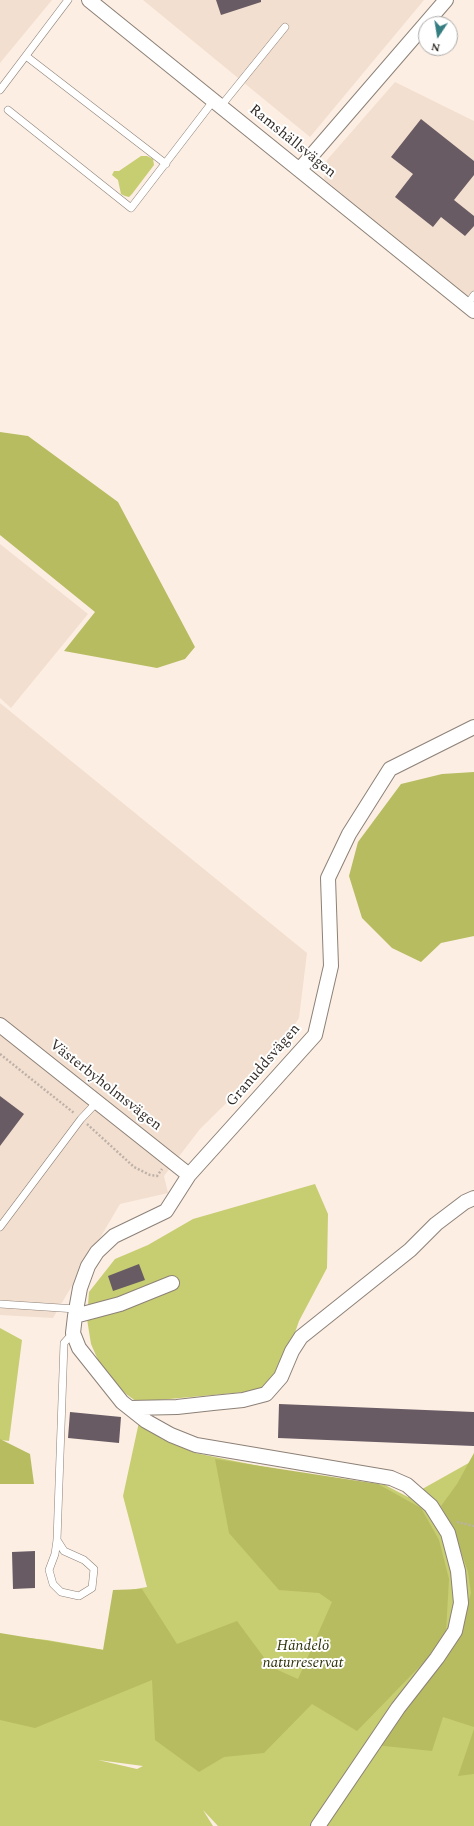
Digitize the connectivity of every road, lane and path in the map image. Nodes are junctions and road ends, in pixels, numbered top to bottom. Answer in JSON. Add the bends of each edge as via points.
{"nodes":[{"id":1,"x":68,"y":0,"type":"edge"},
{"id":2,"x":89,"y":0,"type":"edge"},
{"id":3,"x":446,"y":0,"type":"edge"},
{"id":4,"x":285,"y":27,"type":"dead end"},
{"id":5,"x":26,"y":56,"type":"junction"},
{"id":6,"x":0,"y":90,"type":"edge"},
{"id":7,"x":217,"y":103,"type":"junction"},
{"id":8,"x":8,"y":110,"type":"dead end"},
{"id":9,"x":166,"y":164,"type":"junction"},
{"id":10,"x":300,"y":169,"type":"junction"},
{"id":11,"x":472,"y":303,"type":"edge"},
{"id":12,"x":474,"y":727,"type":"edge"},
{"id":13,"x":0,"y":1025,"type":"edge"},
{"id":14,"x":97,"y":1102,"type":"junction"},
{"id":15,"x":189,"y":1175,"type":"junction"},
{"id":16,"x":474,"y":1198,"type":"edge"},
{"id":17,"x":0,"y":1227,"type":"edge"},
{"id":18,"x":172,"y":1283,"type":"dead end"},
{"id":19,"x":0,"y":1304,"type":"edge"},
{"id":20,"x":75,"y":1312,"type":"junction"},
{"id":21,"x":73,"y":1332,"type":"junction"},
{"id":22,"x":130,"y":1408,"type":"junction"},
{"id":23,"x":57,"y":1540,"type":"junction"},
{"id":24,"x":318,"y":1826,"type":"edge"}],
"edges":[{"from":1,"to":5,"type":"lane"},
{"from":2,"to":7,"type":"street","name":"Ramshällsvägen"},
{"from":3,"to":10,"type":"street"},
{"from":4,"to":7,"type":"lane"},
{"from":5,"to":6,"type":"lane"},
{"from":5,"to":9,"type":"lane"},
{"from":7,"to":9,"type":"lane"},
{"from":7,"to":10,"type":"street","name":"Ramshällsvägen"},
{"from":8,"to":9,"type":"lane","via":[[131,208]]},
{"from":10,"to":11,"type":"street","name":"Ramshällsvägen"},
{"from":12,"to":15,"type":"street","name":"Granuddsvägen","via":[[390,769],[349,834],[328,878],[331,966],[315,1035]]},
{"from":13,"to":14,"type":"street","name":"Västerbyholmsvägen"},
{"from":14,"to":15,"type":"street","name":"Västerbyholmsvägen"},
{"from":14,"to":17,"type":"lane","via":[[81,1119]]},
{"from":15,"to":20,"type":"street","name":"Granuddsvägen","via":[[166,1211],[114,1236],[97,1252],[88,1266]]},
{"from":16,"to":22,"type":"street","via":[[436,1224],[410,1250],[301,1336],[280,1377],[266,1394],[243,1400],[177,1407]]},
{"from":18,"to":20,"type":"street","via":[[120,1304]]},
{"from":19,"to":20,"type":"lane"},
{"from":20,"to":21,"type":"street","name":"Granuddsvägen"},
{"from":21,"to":22,"type":"street","via":[[79,1348],[122,1402]]},
{"from":21,"to":23,"type":"lane","via":[[64,1343]]},
{"from":22,"to":24,"type":"street","via":[[146,1421],[196,1445],[391,1478],[407,1485],[431,1506],[448,1533],[458,1571],[461,1603],[455,1631],[363,1758]]},
{"from":23,"to":23,"type":"lane","via":[[64,1551],[84,1560],[94,1569],[92,1588],[79,1596],[61,1592],[53,1584],[49,1570]]}]}
